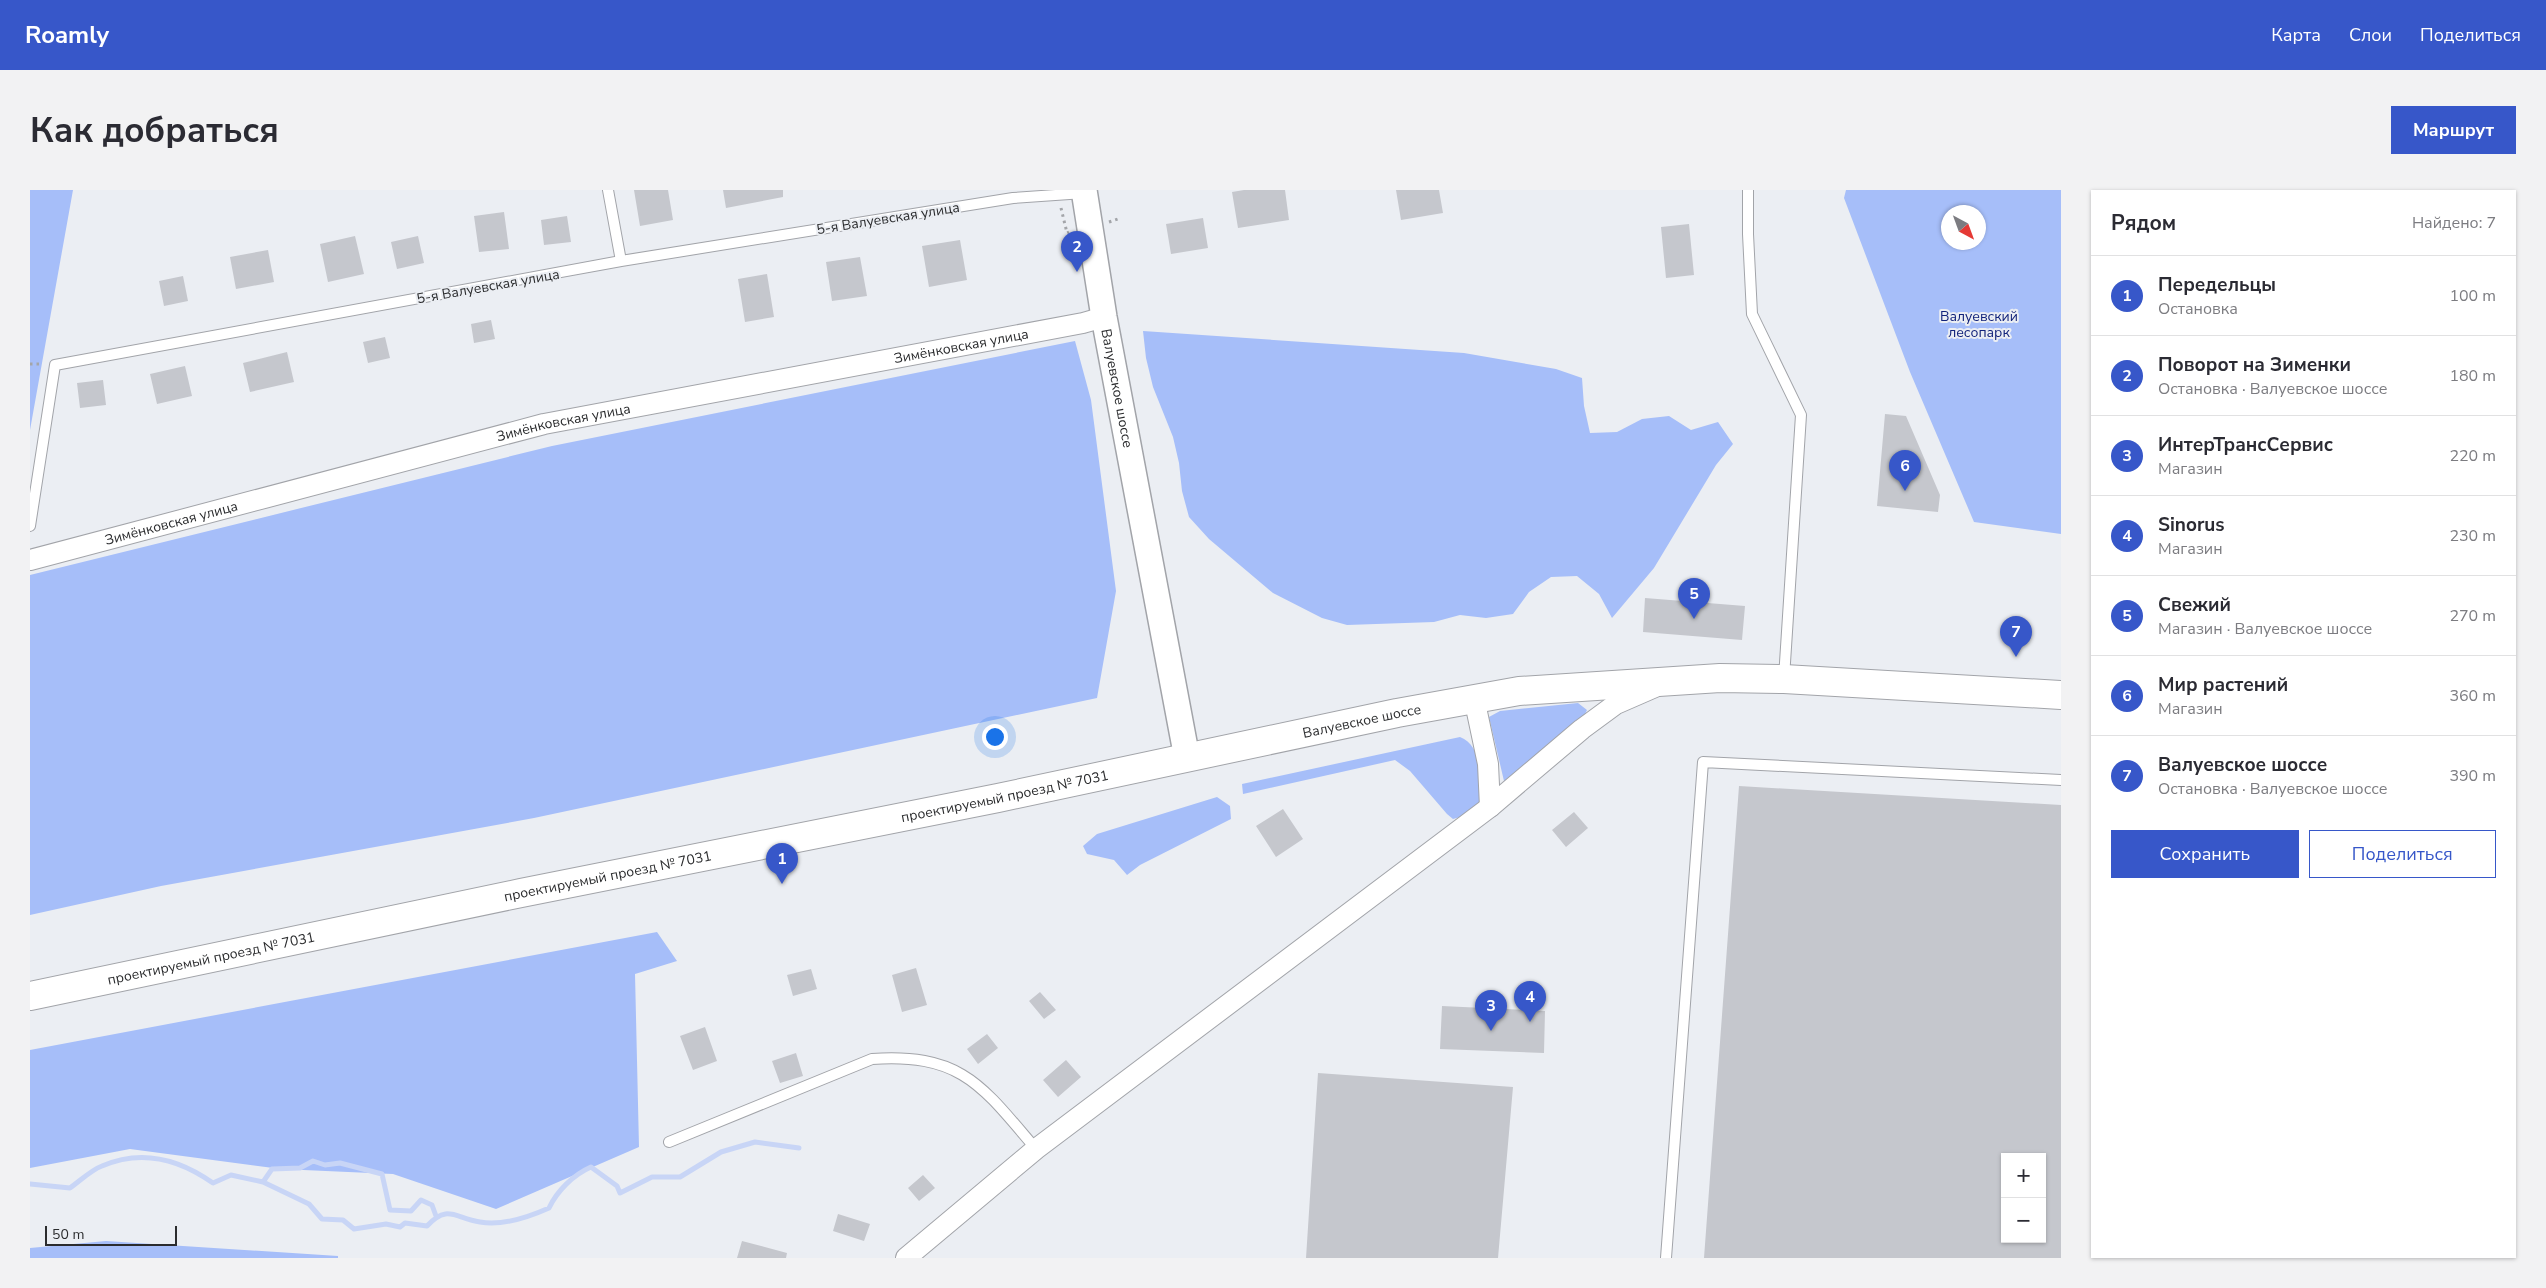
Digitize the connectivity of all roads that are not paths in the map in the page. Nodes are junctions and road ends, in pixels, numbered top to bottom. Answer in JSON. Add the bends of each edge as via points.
{"nodes":[{"id":1,"x":608,"y":190,"type":"edge"},
{"id":2,"x":1748,"y":190,"type":"edge"},
{"id":3,"x":1084,"y":191,"type":"edge"},
{"id":4,"x":621,"y":262,"type":"junction"},
{"id":5,"x":1104,"y":317,"type":"junction"},
{"id":6,"x":30,"y":526,"type":"edge"},
{"id":7,"x":30,"y":560,"type":"edge"},
{"id":8,"x":1674,"y":679,"type":"junction"},
{"id":9,"x":1784,"y":679,"type":"junction"},
{"id":10,"x":2061,"y":695,"type":"edge"},
{"id":11,"x":1474,"y":698,"type":"junction"},
{"id":12,"x":1187,"y":758,"type":"junction"},
{"id":13,"x":2061,"y":780,"type":"edge"},
{"id":14,"x":1490,"y":807,"type":"junction"},
{"id":15,"x":30,"y":996,"type":"edge"},
{"id":16,"x":670,"y":1142,"type":"dead end"},
{"id":17,"x":1036,"y":1149,"type":"junction"},
{"id":18,"x":906,"y":1258,"type":"edge"},
{"id":19,"x":1666,"y":1258,"type":"edge"}],
"edges":[{"from":1,"to":4,"type":"lane"},
{"from":2,"to":9,"type":"lane","via":[[1752,314],[1801,415]]},
{"from":3,"to":4,"type":"lane","name":"5-я Валуевская улица","via":[[1013,198]]},
{"from":3,"to":5,"type":"street","name":"Валуевское шоссе"},
{"from":4,"to":6,"type":"lane","name":"5-я Валуевская улица","via":[[55,365]]},
{"from":5,"to":7,"type":"street","name":"Зимёнковская улица","via":[[544,424]]},
{"from":5,"to":12,"type":"street","name":"Валуевское шоссе"},
{"from":8,"to":9,"type":"main road","name":"Валуевское шоссе"},
{"from":8,"to":11,"type":"main road","name":"Валуевское шоссе","via":[[1519,691]]},
{"from":8,"to":14,"type":"street","via":[[1616,704]]},
{"from":9,"to":10,"type":"main road","name":"Валуевское шоссе"},
{"from":11,"to":12,"type":"main road","name":"Валуевское шоссе"},
{"from":11,"to":14,"type":"street","via":[[1488,764]]},
{"from":12,"to":15,"type":"main road","name":"проектируемый проезд № 7031"},
{"from":13,"to":19,"type":"lane","via":[[1703,762]]},
{"from":14,"to":17,"type":"street"},
{"from":16,"to":17,"type":"lane","via":[[872,1059],[904,1057],[933,1061],[976,1083]]},
{"from":17,"to":18,"type":"street"}]}
